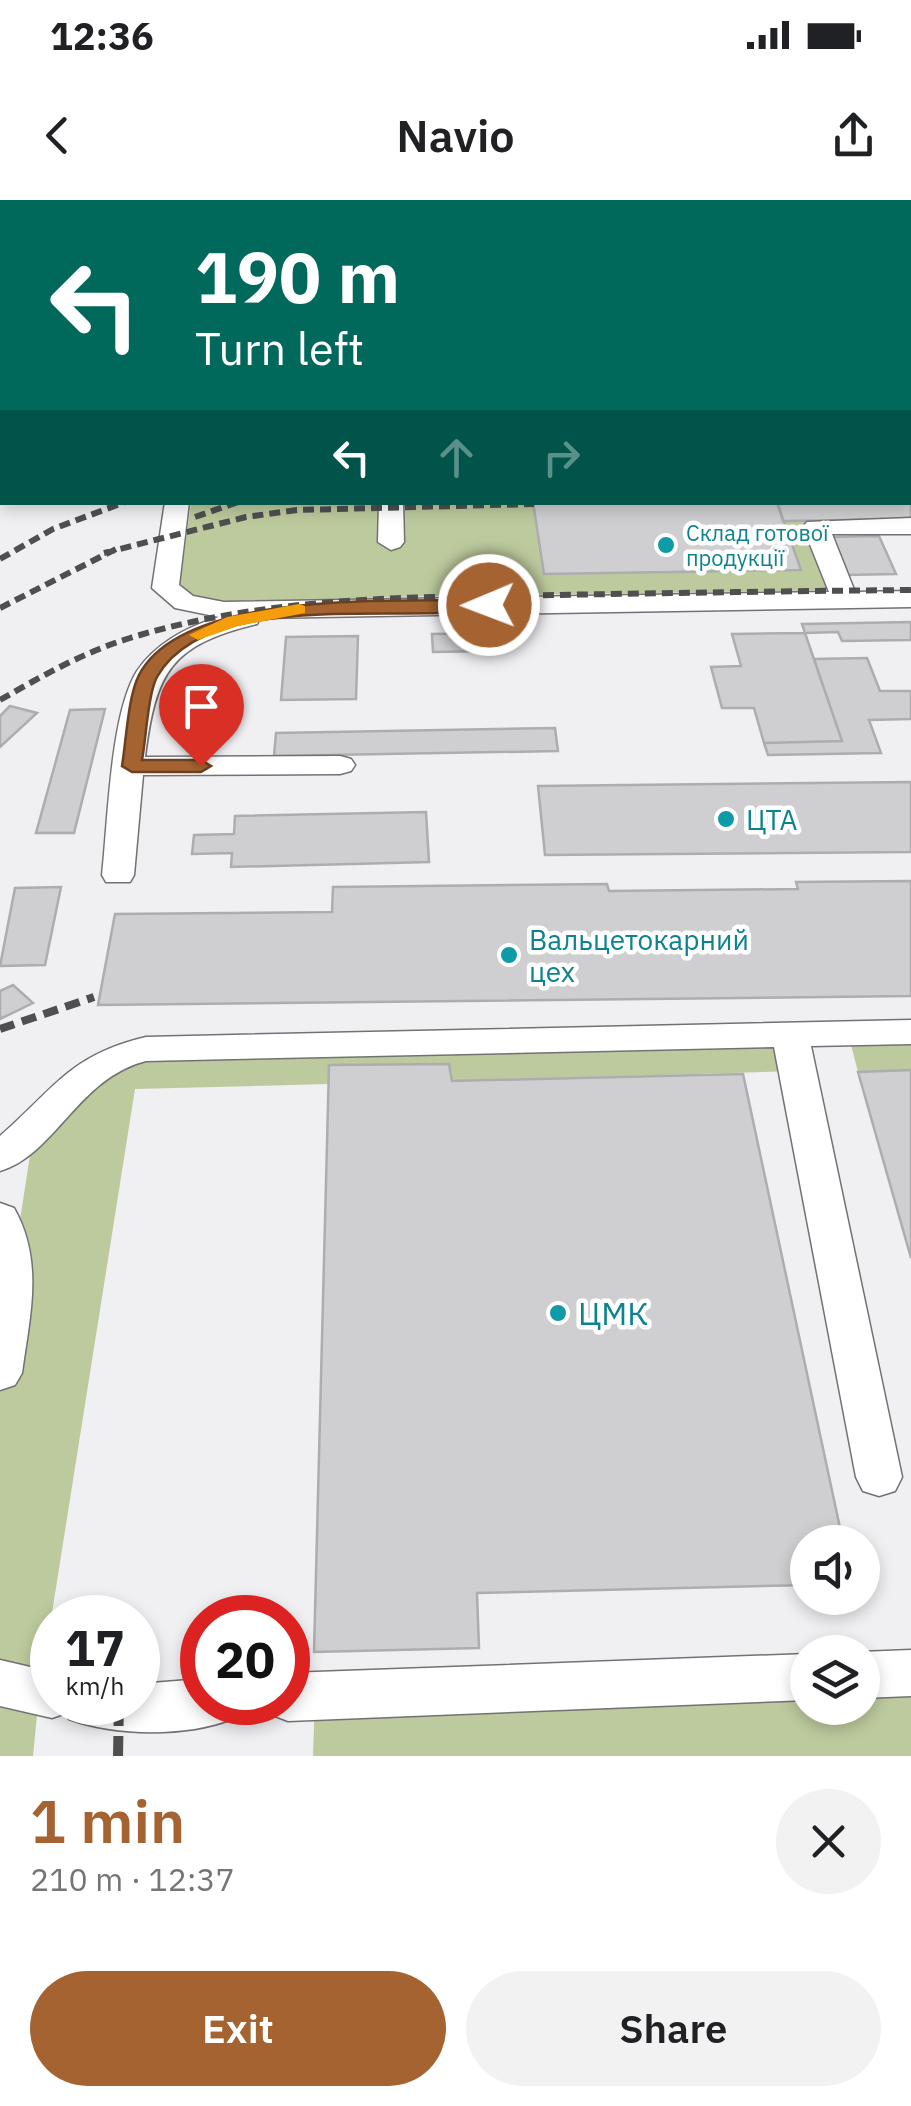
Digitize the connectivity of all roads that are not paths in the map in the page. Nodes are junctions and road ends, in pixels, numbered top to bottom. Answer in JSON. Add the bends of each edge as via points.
{"nodes":[{"id":1,"x":176,"y":505,"type":"edge"},
{"id":2,"x":391,"y":505,"type":"edge"},
{"id":3,"x":911,"y":526,"type":"edge"},
{"id":4,"x":390,"y":542,"type":"dead end"},
{"id":5,"x":911,"y":599,"type":"edge"},
{"id":6,"x":845,"y":600,"type":"junction"},
{"id":7,"x":292,"y":610,"type":"junction"},
{"id":8,"x":340,"y":765,"type":"dead end"},
{"id":9,"x":132,"y":766,"type":"junction"},
{"id":10,"x":118,"y":874,"type":"dead end"},
{"id":11,"x":911,"y":1032,"type":"edge"},
{"id":12,"x":790,"y":1034,"type":"junction"},
{"id":13,"x":0,"y":1157,"type":"edge"},
{"id":14,"x":0,"y":1218,"type":"edge"},
{"id":15,"x":0,"y":1373,"type":"edge"},
{"id":16,"x":879,"y":1476,"type":"dead end"},
{"id":17,"x":911,"y":1673,"type":"edge"},
{"id":18,"x":880,"y":1674,"type":"edge"},
{"id":19,"x":790,"y":1677,"type":"edge"},
{"id":20,"x":0,"y":1682,"type":"edge"},
{"id":21,"x":30,"y":1690,"type":"edge"},
{"id":22,"x":310,"y":1696,"type":"edge"}],
"edges":[{"from":1,"to":7,"type":"lane","via":[[164,578],[168,593],[202,607]]},
{"from":2,"to":4,"type":"lane"},
{"from":3,"to":6,"type":"lane","via":[[816,527]]},
{"from":5,"to":6,"type":"lane"},
{"from":6,"to":7,"type":"lane"},
{"from":7,"to":9,"type":"lane","via":[[234,621],[172,651],[148,676]]},
{"from":8,"to":9,"type":"lane"},
{"from":9,"to":10,"type":"lane"},
{"from":11,"to":12,"type":"lane"},
{"from":12,"to":13,"type":"lane","via":[[134,1050],[88,1070]]},
{"from":12,"to":16,"type":"lane"},
{"from":14,"to":15,"type":"lane","via":[[14,1255]]},
{"from":17,"to":18,"type":"lane"},
{"from":19,"to":22,"type":"lane"},
{"from":20,"to":21,"type":"lane"}]}
